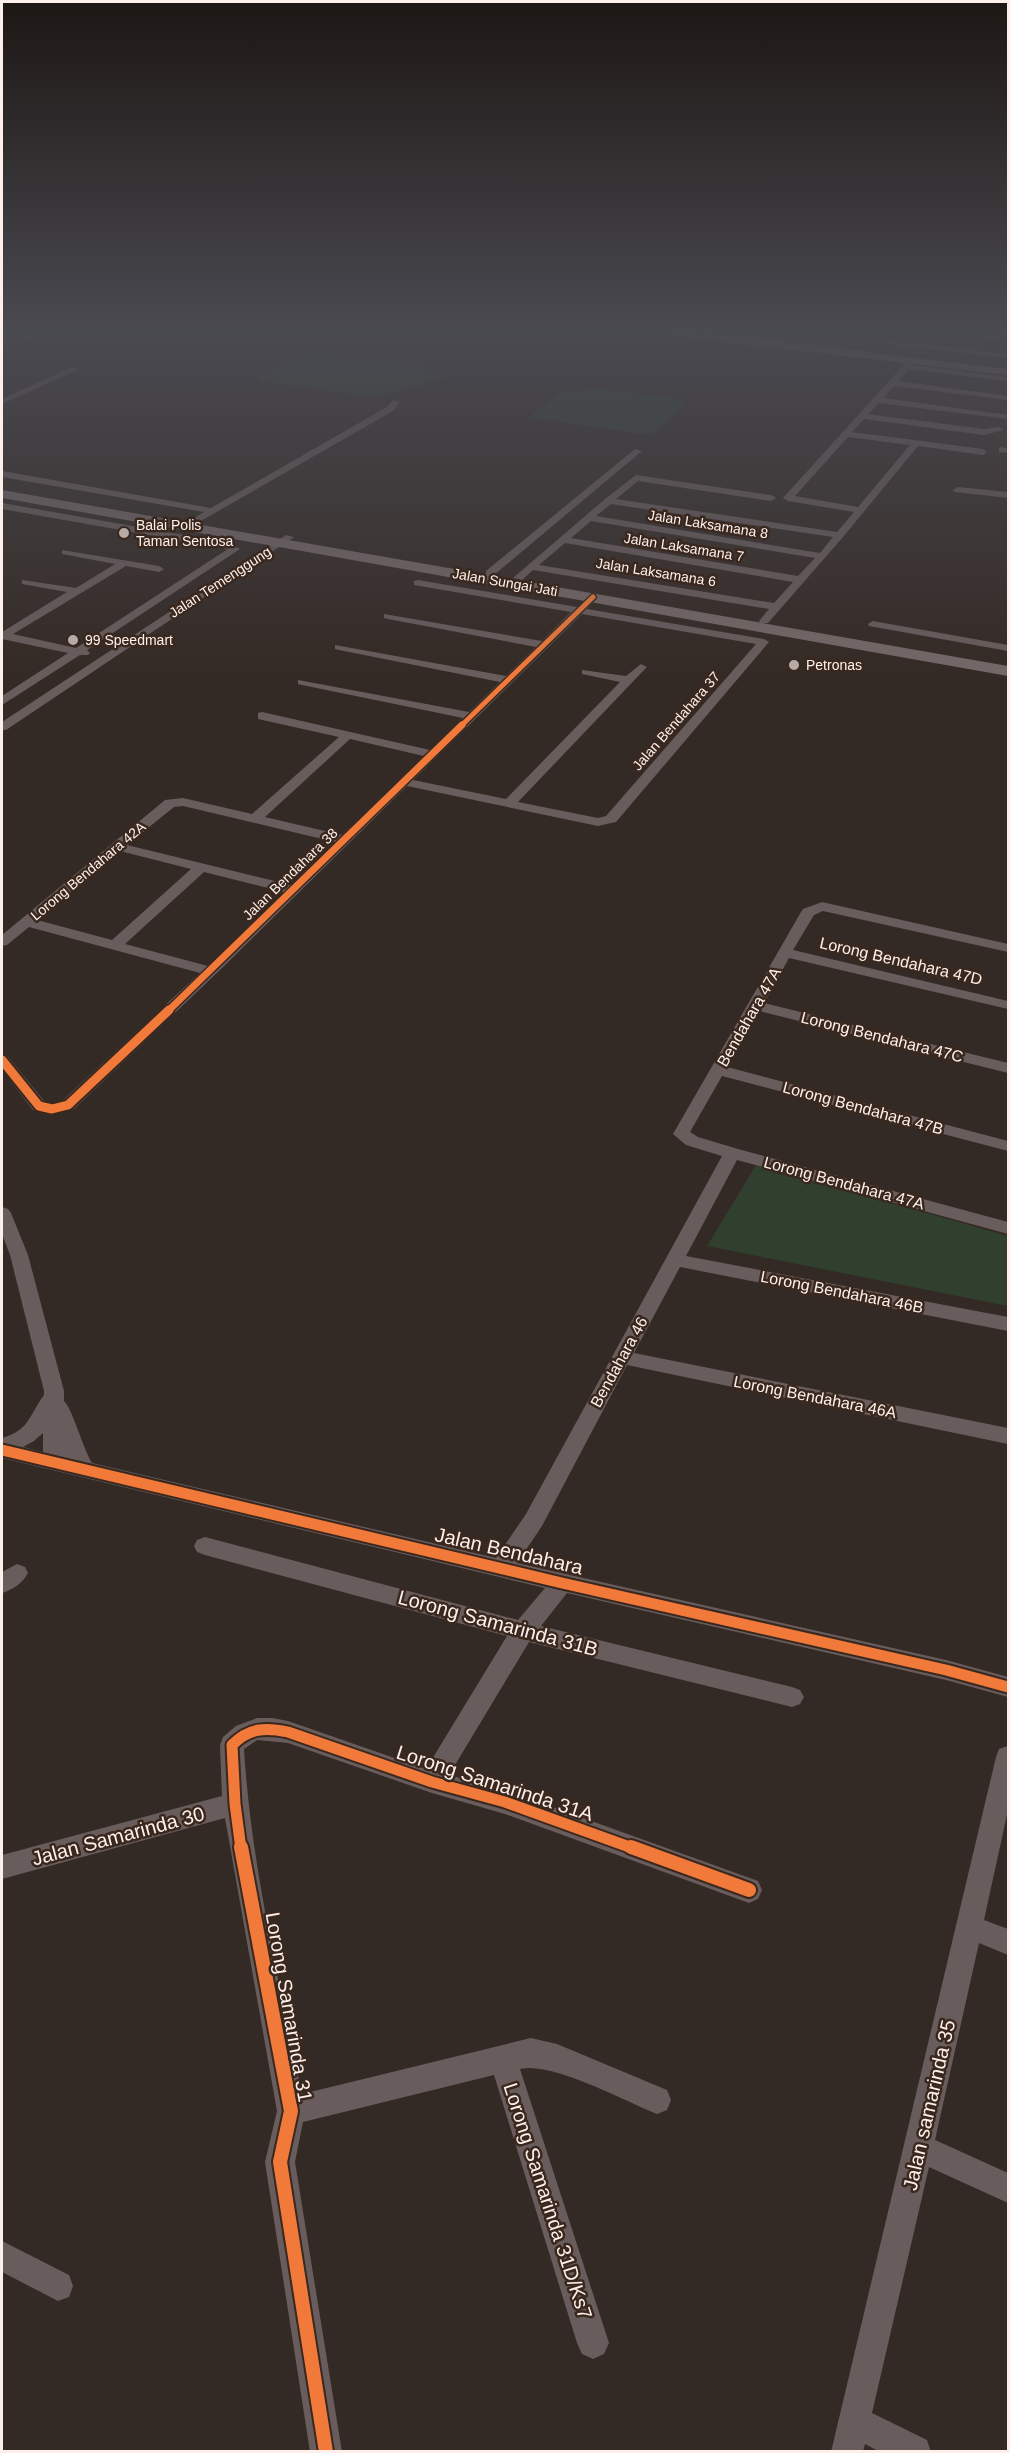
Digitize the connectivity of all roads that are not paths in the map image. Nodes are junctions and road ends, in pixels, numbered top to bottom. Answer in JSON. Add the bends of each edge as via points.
{"nodes":[{"id":1,"x":324,"y":445,"type":"edge"},
{"id":2,"x":835,"y":445,"type":"edge"},
{"id":3,"x":909,"y":445,"type":"edge"},
{"id":4,"x":913,"y":446,"type":"junction"},
{"id":5,"x":638,"y":451,"type":"dead end"},
{"id":6,"x":982,"y":452,"type":"dead end"},
{"id":7,"x":2,"y":474,"type":"edge"},
{"id":8,"x":27,"y":479,"type":"junction"},
{"id":9,"x":958,"y":490,"type":"dead end"},
{"id":10,"x":2,"y":491,"type":"edge"},
{"id":11,"x":1008,"y":495,"type":"edge"},
{"id":12,"x":771,"y":498,"type":"dead end"},
{"id":13,"x":608,"y":501,"type":"junction"},
{"id":14,"x":2,"y":506,"type":"edge"},
{"id":15,"x":860,"y":510,"type":"junction"},
{"id":16,"x":144,"y":517,"type":"junction"},
{"id":17,"x":201,"y":518,"type":"junction"},
{"id":18,"x":589,"y":518,"type":"junction"},
{"id":19,"x":123,"y":522,"type":"junction"},
{"id":20,"x":840,"y":535,"type":"junction"},
{"id":21,"x":255,"y":539,"type":"junction"},
{"id":22,"x":562,"y":540,"type":"junction"},
{"id":23,"x":284,"y":541,"type":"junction"},
{"id":24,"x":314,"y":549,"type":"junction"},
{"id":25,"x":66,"y":552,"type":"dead end"},
{"id":26,"x":264,"y":554,"type":"junction"},
{"id":27,"x":822,"y":556,"type":"junction"},
{"id":28,"x":227,"y":559,"type":"junction"},
{"id":29,"x":124,"y":563,"type":"junction"},
{"id":30,"x":249,"y":563,"type":"junction"},
{"id":31,"x":531,"y":567,"type":"junction"},
{"id":32,"x":159,"y":569,"type":"dead end"},
{"id":33,"x":490,"y":573,"type":"junction"},
{"id":34,"x":518,"y":578,"type":"junction"},
{"id":35,"x":801,"y":580,"type":"junction"},
{"id":36,"x":26,"y":582,"type":"dead end"},
{"id":37,"x":418,"y":583,"type":"dead end"},
{"id":38,"x":77,"y":591,"type":"junction"},
{"id":39,"x":593,"y":597,"type":"junction"},
{"id":40,"x":777,"y":607,"type":"junction"},
{"id":41,"x":580,"y":610,"type":"junction"},
{"id":42,"x":388,"y":616,"type":"dead end"},
{"id":43,"x":764,"y":621,"type":"junction"},
{"id":44,"x":873,"y":624,"type":"dead end"},
{"id":45,"x":2,"y":636,"type":"edge"},
{"id":46,"x":544,"y":645,"type":"junction"},
{"id":47,"x":339,"y":647,"type":"dead end"},
{"id":48,"x":1008,"y":648,"type":"edge"},
{"id":49,"x":78,"y":652,"type":"junction"},
{"id":50,"x":106,"y":658,"type":"junction"},
{"id":51,"x":1008,"y":663,"type":"edge"},
{"id":52,"x":640,"y":667,"type":"dead end"},
{"id":53,"x":1008,"y":671,"type":"edge"},
{"id":54,"x":586,"y":672,"type":"dead end"},
{"id":55,"x":508,"y":680,"type":"junction"},
{"id":56,"x":628,"y":680,"type":"junction"},
{"id":57,"x":302,"y":682,"type":"dead end"},
{"id":58,"x":2,"y":701,"type":"edge"},
{"id":59,"x":262,"y":716,"type":"dead end"},
{"id":60,"x":471,"y":716,"type":"junction"},
{"id":61,"x":5,"y":722,"type":"edge"},
{"id":62,"x":348,"y":735,"type":"junction"},
{"id":63,"x":433,"y":754,"type":"junction"},
{"id":64,"x":404,"y":782,"type":"junction"},
{"id":65,"x":510,"y":803,"type":"junction"},
{"id":66,"x":255,"y":819,"type":"junction"},
{"id":67,"x":345,"y":840,"type":"junction"},
{"id":68,"x":118,"y":847,"type":"junction"},
{"id":69,"x":202,"y":867,"type":"junction"},
{"id":70,"x":293,"y":890,"type":"junction"},
{"id":71,"x":27,"y":922,"type":"junction"},
{"id":72,"x":2,"y":942,"type":"edge"},
{"id":73,"x":114,"y":946,"type":"junction"},
{"id":74,"x":1008,"y":948,"type":"edge"},
{"id":75,"x":786,"y":952,"type":"junction"},
{"id":76,"x":210,"y":971,"type":"junction"},
{"id":77,"x":755,"y":1005,"type":"junction"},
{"id":78,"x":1008,"y":1005,"type":"edge"},
{"id":79,"x":2,"y":1060,"type":"edge"},
{"id":80,"x":1008,"y":1068,"type":"edge"},
{"id":81,"x":718,"y":1070,"type":"junction"},
{"id":82,"x":681,"y":1134,"type":"joint"},
{"id":83,"x":1008,"y":1146,"type":"edge"},
{"id":84,"x":732,"y":1153,"type":"junction"},
{"id":85,"x":2,"y":1212,"type":"edge"},
{"id":86,"x":1008,"y":1228,"type":"edge"},
{"id":87,"x":676,"y":1260,"type":"junction"},
{"id":88,"x":1008,"y":1323,"type":"edge"},
{"id":89,"x":621,"y":1357,"type":"junction"},
{"id":90,"x":54,"y":1391,"type":"junction"},
{"id":91,"x":1008,"y":1436,"type":"edge"},
{"id":92,"x":2,"y":1448,"type":"edge"},
{"id":93,"x":53,"y":1462,"type":"junction"},
{"id":94,"x":85,"y":1470,"type":"junction"},
{"id":95,"x":205,"y":1546,"type":"dead end"},
{"id":96,"x":502,"y":1568,"type":"junction"},
{"id":97,"x":562,"y":1583,"type":"junction"},
{"id":98,"x":523,"y":1631,"type":"junction"},
{"id":99,"x":1008,"y":1687,"type":"edge"},
{"id":100,"x":792,"y":1697,"type":"dead end"},
{"id":101,"x":232,"y":1745,"type":"joint"},
{"id":102,"x":1008,"y":1757,"type":"edge"},
{"id":103,"x":432,"y":1782,"type":"junction"},
{"id":104,"x":235,"y":1804,"type":"junction"},
{"id":105,"x":2,"y":1867,"type":"edge"},
{"id":106,"x":749,"y":1890,"type":"dead end"},
{"id":107,"x":970,"y":1927,"type":"junction"},
{"id":108,"x":1008,"y":1942,"type":"edge"},
{"id":109,"x":503,"y":2060,"type":"junction"},
{"id":110,"x":657,"y":2100,"type":"dead end"},
{"id":111,"x":291,"y":2111,"type":"junction"},
{"id":112,"x":920,"y":2148,"type":"junction"},
{"id":113,"x":1008,"y":2188,"type":"edge"},
{"id":114,"x":2,"y":2256,"type":"edge"},
{"id":115,"x":58,"y":2286,"type":"dead end"},
{"id":116,"x":593,"y":2343,"type":"dead end"},
{"id":117,"x":854,"y":2421,"type":"junction"},
{"id":118,"x":326,"y":2451,"type":"edge"},
{"id":119,"x":847,"y":2451,"type":"edge"},
{"id":120,"x":915,"y":2451,"type":"edge"}],
"edges":[{"from":1,"to":17,"type":"street"},
{"from":2,"to":15,"type":"street","via":[[788,498]]},
{"from":3,"to":4,"type":"street"},
{"from":4,"to":6,"type":"street"},
{"from":4,"to":15,"type":"street"},
{"from":5,"to":33,"type":"street"},
{"from":7,"to":8,"type":"street"},
{"from":8,"to":10,"type":"street"},
{"from":8,"to":17,"type":"street"},
{"from":9,"to":11,"type":"street"},
{"from":10,"to":16,"type":"main road","name":"Jalan Sungai Jati"},
{"from":10,"to":19,"type":"main road","name":"Jalan Sungai Jati"},
{"from":12,"to":13,"type":"street","via":[[636,478]]},
{"from":13,"to":18,"type":"street"},
{"from":13,"to":20,"type":"street"},
{"from":14,"to":19,"type":"street","via":[[105,524]]},
{"from":15,"to":20,"type":"street"},
{"from":16,"to":17,"type":"main road"},
{"from":16,"to":17,"type":"main road","name":"Jalan Sungai Jati"},
{"from":16,"to":19,"type":"main road","name":"Jalan Sungai Jati"},
{"from":17,"to":21,"type":"main road","name":"Jalan Sungai Jati"},
{"from":17,"to":23,"type":"main road","name":"Jalan Sungai Jati"},
{"from":18,"to":22,"type":"street"},
{"from":18,"to":27,"type":"street","name":"Jalan Laksamana 8"},
{"from":19,"to":28,"type":"street","via":[[229,546],[235,549]]},
{"from":20,"to":27,"type":"street"},
{"from":21,"to":23,"type":"main road","name":"Jalan Sungai Jati"},
{"from":21,"to":26,"type":"main road"},
{"from":22,"to":31,"type":"street"},
{"from":22,"to":35,"type":"street","name":"Jalan Laksamana 7"},
{"from":23,"to":24,"type":"main road","name":"Jalan Sungai Jati"},
{"from":23,"to":26,"type":"street","name":"Jalan Temenggung"},
{"from":23,"to":33,"type":"main road","name":"Jalan Sungai Jati"},
{"from":24,"to":26,"type":"main road"},
{"from":24,"to":39,"type":"main road","name":"Jalan Sungai Jati"},
{"from":25,"to":29,"type":"street"},
{"from":26,"to":30,"type":"street","name":"Jalan Temenggung"},
{"from":27,"to":35,"type":"street"},
{"from":28,"to":30,"type":"street"},
{"from":28,"to":49,"type":"street"},
{"from":29,"to":32,"type":"street"},
{"from":29,"to":38,"type":"street"},
{"from":30,"to":50,"type":"street","name":"Jalan Temenggung"},
{"from":31,"to":34,"type":"street"},
{"from":31,"to":40,"type":"street","name":"Jalan Laksamana 6"},
{"from":33,"to":34,"type":"main road","name":"Jalan Sungai Jati"},
{"from":34,"to":43,"type":"main road","name":"Jalan Sungai Jati"},
{"from":35,"to":40,"type":"street"},
{"from":36,"to":38,"type":"street"},
{"from":37,"to":41,"type":"street"},
{"from":38,"to":45,"type":"street"},
{"from":39,"to":41,"type":"street","name":"Jalan Bendahara 38"},
{"from":39,"to":53,"type":"main road","name":"Jalan Sungai Jati"},
{"from":40,"to":43,"type":"street"},
{"from":41,"to":46,"type":"street","name":"Jalan Bendahara 38"},
{"from":41,"to":65,"type":"street","name":"Jalan Bendahara 37","via":[[764,642],[611,819],[598,822]]},
{"from":42,"to":46,"type":"street"},
{"from":43,"to":51,"type":"main road","name":"Jalan Sungai Jati"},
{"from":44,"to":48,"type":"street"},
{"from":45,"to":49,"type":"street"},
{"from":46,"to":55,"type":"street","name":"Jalan Bendahara 38"},
{"from":47,"to":55,"type":"street"},
{"from":49,"to":50,"type":"street"},
{"from":49,"to":58,"type":"street"},
{"from":50,"to":61,"type":"street","name":"Jalan Temenggung"},
{"from":52,"to":56,"type":"street"},
{"from":54,"to":56,"type":"street"},
{"from":55,"to":60,"type":"street","name":"Jalan Bendahara 38"},
{"from":56,"to":65,"type":"street"},
{"from":57,"to":60,"type":"street"},
{"from":59,"to":62,"type":"street"},
{"from":60,"to":63,"type":"street","name":"Jalan Bendahara 38"},
{"from":62,"to":63,"type":"street"},
{"from":62,"to":66,"type":"street"},
{"from":63,"to":64,"type":"street","name":"Jalan Bendahara 38"},
{"from":64,"to":65,"type":"street"},
{"from":64,"to":67,"type":"street","name":"Jalan Bendahara 38"},
{"from":66,"to":67,"type":"street"},
{"from":66,"to":68,"type":"street","name":"Lorong Bendahara 42A","via":[[170,803]]},
{"from":67,"to":70,"type":"street","name":"Jalan Bendahara 38"},
{"from":68,"to":69,"type":"street"},
{"from":68,"to":71,"type":"street","name":"Lorong Bendahara 42A"},
{"from":69,"to":70,"type":"street"},
{"from":69,"to":73,"type":"street"},
{"from":70,"to":76,"type":"street","name":"Jalan Bendahara 38"},
{"from":71,"to":72,"type":"street","name":"Lorong Bendahara 42A"},
{"from":71,"to":73,"type":"street"},
{"from":73,"to":76,"type":"street"},
{"from":74,"to":75,"type":"street","name":"Bendahara 47A","via":[[822,906],[808,912]]},
{"from":75,"to":77,"type":"street","name":"Bendahara 47A"},
{"from":75,"to":78,"type":"street","name":"Lorong Bendahara 47D"},
{"from":76,"to":79,"type":"street","name":"Jalan Bendahara 38","via":[[68,1105],[52,1109],[39,1106]]},
{"from":77,"to":80,"type":"street","name":"Lorong Bendahara 47C"},
{"from":77,"to":81,"type":"street","name":"Bendahara 47A"},
{"from":81,"to":82,"type":"street","name":"Bendahara 47A"},
{"from":81,"to":83,"type":"street","name":"Lorong Bendahara 47B"},
{"from":82,"to":84,"type":"street","name":"Lorong Bendahara 47A"},
{"from":84,"to":86,"type":"street","name":"Lorong Bendahara 47A"},
{"from":84,"to":87,"type":"street","name":"Bendahara 46"},
{"from":85,"to":90,"type":"street","via":[[19,1255]]},
{"from":87,"to":88,"type":"street","name":"Lorong Bendahara 46B"},
{"from":87,"to":89,"type":"street","name":"Bendahara 46"},
{"from":89,"to":91,"type":"street","name":"Lorong Bendahara 46A"},
{"from":89,"to":96,"type":"street","name":"Bendahara 46","via":[[534,1520]]},
{"from":90,"to":92,"type":"street","via":[[39,1427]]},
{"from":90,"to":93,"type":"street"},
{"from":90,"to":94,"type":"street","via":[[70,1443]]},
{"from":92,"to":93,"type":"street","name":"Jalan Bendahara"},
{"from":93,"to":94,"type":"street","name":"Jalan Bendahara"},
{"from":94,"to":96,"type":"street","name":"Jalan Bendahara"},
{"from":95,"to":98,"type":"street","name":"Lorong Samarinda 31B"},
{"from":96,"to":97,"type":"street","name":"Jalan Bendahara"},
{"from":97,"to":98,"type":"street"},
{"from":97,"to":99,"type":"street","name":"Jalan Bendahara"},
{"from":98,"to":100,"type":"street","name":"Lorong Samarinda 31B"},
{"from":98,"to":103,"type":"street"},
{"from":101,"to":103,"type":"street","name":"Lorong Samarinda 31A","via":[[241,1734],[253,1729],[272,1729]]},
{"from":101,"to":104,"type":"street","name":"Lorong Samarinda 31"},
{"from":102,"to":107,"type":"street","name":"Jalan samarinda 35"},
{"from":103,"to":106,"type":"street","name":"Lorong Samarinda 31A","via":[[505,1802]]},
{"from":104,"to":105,"type":"street","name":"Jalan Samarinda 30"},
{"from":104,"to":111,"type":"street","name":"Lorong Samarinda 31"},
{"from":107,"to":108,"type":"street"},
{"from":107,"to":112,"type":"street","name":"Jalan samarinda 35"},
{"from":109,"to":110,"type":"street","via":[[531,2052],[557,2058]]},
{"from":109,"to":111,"type":"street"},
{"from":109,"to":116,"type":"street","name":"Lorong Samarinda 31D/Ks7"},
{"from":111,"to":118,"type":"street","name":"Lorong Samarinda 31","via":[[280,2162]]},
{"from":112,"to":113,"type":"street"},
{"from":112,"to":117,"type":"street","name":"Jalan samarinda 35"},
{"from":114,"to":115,"type":"street"},
{"from":117,"to":119,"type":"street","name":"Jalan samarinda 35"},
{"from":117,"to":120,"type":"street"}]}
